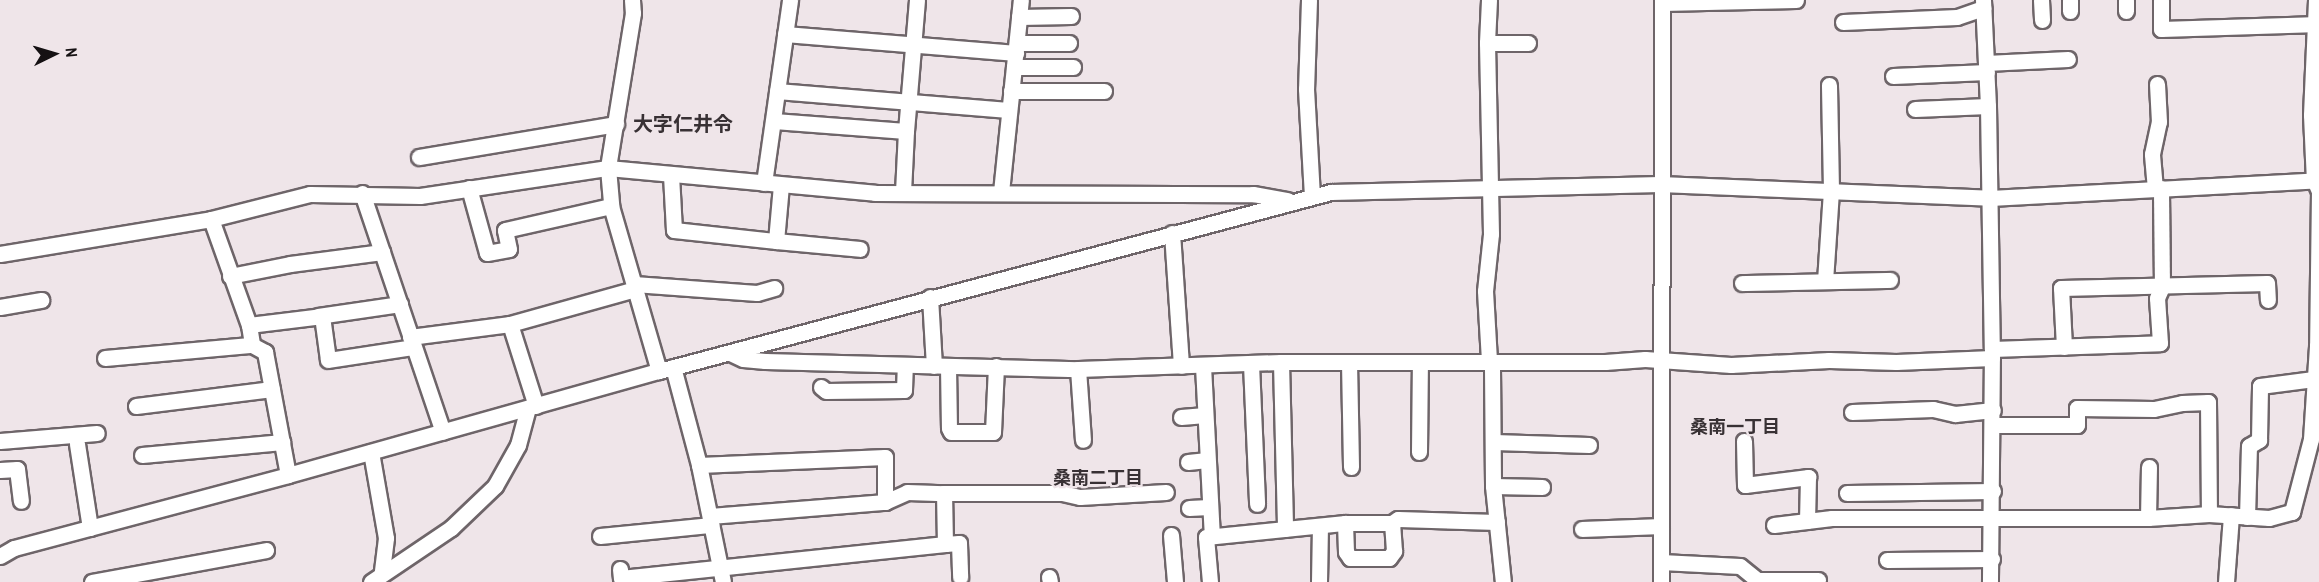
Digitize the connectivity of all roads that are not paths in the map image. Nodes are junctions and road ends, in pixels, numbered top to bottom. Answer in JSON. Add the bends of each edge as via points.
{"nodes":[{"id":1,"x":632,"y":0,"type":"edge"},
{"id":2,"x":790,"y":0,"type":"edge"},
{"id":3,"x":917,"y":0,"type":"edge"},
{"id":4,"x":1021,"y":0,"type":"edge"},
{"id":5,"x":1309,"y":0,"type":"edge"},
{"id":6,"x":1489,"y":0,"type":"edge"},
{"id":7,"x":1796,"y":0,"type":"edge"},
{"id":8,"x":2042,"y":0,"type":"edge"},
{"id":9,"x":2161,"y":0,"type":"edge"},
{"id":10,"x":2316,"y":0,"type":"edge"},
{"id":11,"x":1662,"y":1,"type":"edge"},
{"id":12,"x":1983,"y":4,"type":"edge"},
{"id":13,"x":1019,"y":16,"type":"junction"},
{"id":14,"x":1071,"y":16,"type":"dead end"},
{"id":15,"x":2042,"y":20,"type":"dead end"},
{"id":16,"x":1843,"y":22,"type":"dead end"},
{"id":17,"x":2317,"y":24,"type":"edge"},
{"id":18,"x":785,"y":34,"type":"junction"},
{"id":19,"x":1069,"y":43,"type":"dead end"},
{"id":20,"x":1487,"y":43,"type":"junction"},
{"id":21,"x":1528,"y":43,"type":"dead end"},
{"id":22,"x":913,"y":46,"type":"junction"},
{"id":23,"x":1016,"y":54,"type":"junction"},
{"id":24,"x":2068,"y":59,"type":"dead end"},
{"id":25,"x":1074,"y":67,"type":"dead end"},
{"id":26,"x":1986,"y":67,"type":"junction"},
{"id":27,"x":1893,"y":76,"type":"dead end"},
{"id":28,"x":2157,"y":84,"type":"dead end"},
{"id":29,"x":1829,"y":85,"type":"dead end"},
{"id":30,"x":777,"y":91,"type":"junction"},
{"id":31,"x":1011,"y":91,"type":"junction"},
{"id":32,"x":1104,"y":92,"type":"dead end"},
{"id":33,"x":909,"y":101,"type":"junction"},
{"id":34,"x":1988,"y":106,"type":"junction"},
{"id":35,"x":1916,"y":108,"type":"dead end"},
{"id":36,"x":1008,"y":110,"type":"junction"},
{"id":37,"x":2315,"y":115,"type":"edge"},
{"id":38,"x":774,"y":121,"type":"junction"},
{"id":39,"x":616,"y":124,"type":"junction"},
{"id":40,"x":906,"y":131,"type":"junction"},
{"id":41,"x":419,"y":158,"type":"dead end"},
{"id":42,"x":608,"y":168,"type":"junction"},
{"id":43,"x":671,"y":175,"type":"junction"},
{"id":44,"x":2316,"y":180,"type":"edge"},
{"id":45,"x":764,"y":183,"type":"junction"},
{"id":46,"x":1660,"y":184,"type":"junction"},
{"id":47,"x":781,"y":185,"type":"junction"},
{"id":48,"x":469,"y":188,"type":"junction"},
{"id":49,"x":1490,"y":188,"type":"junction"},
{"id":50,"x":2158,"y":189,"type":"junction"},
{"id":51,"x":1831,"y":190,"type":"junction"},
{"id":52,"x":903,"y":192,"type":"junction"},
{"id":53,"x":1002,"y":192,"type":"junction"},
{"id":54,"x":363,"y":193,"type":"junction"},
{"id":55,"x":1312,"y":196,"type":"junction"},
{"id":56,"x":1990,"y":198,"type":"junction"},
{"id":57,"x":1293,"y":201,"type":"junction"},
{"id":58,"x":611,"y":206,"type":"junction"},
{"id":59,"x":211,"y":219,"type":"junction"},
{"id":60,"x":1172,"y":233,"type":"junction"},
{"id":61,"x":776,"y":241,"type":"junction"},
{"id":62,"x":860,"y":249,"type":"dead end"},
{"id":63,"x":382,"y":252,"type":"junction"},
{"id":64,"x":0,"y":254,"type":"edge"},
{"id":65,"x":230,"y":276,"type":"junction"},
{"id":66,"x":1890,"y":280,"type":"dead end"},
{"id":67,"x":1826,"y":281,"type":"junction"},
{"id":68,"x":1742,"y":284,"type":"dead end"},
{"id":69,"x":635,"y":286,"type":"junction"},
{"id":70,"x":2162,"y":287,"type":"junction"},
{"id":71,"x":774,"y":288,"type":"dead end"},
{"id":72,"x":930,"y":297,"type":"junction"},
{"id":73,"x":41,"y":300,"type":"dead end"},
{"id":74,"x":2268,"y":300,"type":"dead end"},
{"id":75,"x":400,"y":304,"type":"junction"},
{"id":76,"x":0,"y":307,"type":"edge"},
{"id":77,"x":318,"y":316,"type":"junction"},
{"id":78,"x":510,"y":324,"type":"junction"},
{"id":79,"x":249,"y":325,"type":"junction"},
{"id":80,"x":412,"y":342,"type":"junction"},
{"id":81,"x":252,"y":345,"type":"junction"},
{"id":82,"x":2318,"y":346,"type":"edge"},
{"id":83,"x":2064,"y":347,"type":"junction"},
{"id":84,"x":730,"y":353,"type":"junction"},
{"id":85,"x":1992,"y":353,"type":"junction"},
{"id":86,"x":105,"y":358,"type":"dead end"},
{"id":87,"x":1489,"y":361,"type":"junction"},
{"id":88,"x":1660,"y":361,"type":"junction"},
{"id":89,"x":1281,"y":362,"type":"junction"},
{"id":90,"x":1349,"y":362,"type":"junction"},
{"id":91,"x":1420,"y":362,"type":"junction"},
{"id":92,"x":1251,"y":363,"type":"junction"},
{"id":93,"x":905,"y":366,"type":"junction"},
{"id":94,"x":941,"y":366,"type":"junction"},
{"id":95,"x":996,"y":366,"type":"junction"},
{"id":96,"x":1181,"y":366,"type":"junction"},
{"id":97,"x":1203,"y":366,"type":"junction"},
{"id":98,"x":666,"y":369,"type":"junction"},
{"id":99,"x":1078,"y":369,"type":"junction"},
{"id":100,"x":2314,"y":379,"type":"junction"},
{"id":101,"x":821,"y":387,"type":"dead end"},
{"id":102,"x":272,"y":389,"type":"junction"},
{"id":103,"x":136,"y":406,"type":"dead end"},
{"id":104,"x":532,"y":407,"type":"junction"},
{"id":105,"x":1852,"y":412,"type":"dead end"},
{"id":106,"x":1205,"y":416,"type":"junction"},
{"id":107,"x":1181,"y":417,"type":"dead end"},
{"id":108,"x":1993,"y":417,"type":"junction"},
{"id":109,"x":443,"y":432,"type":"junction"},
{"id":110,"x":97,"y":433,"type":"dead end"},
{"id":111,"x":1083,"y":440,"type":"dead end"},
{"id":112,"x":0,"y":441,"type":"edge"},
{"id":113,"x":1744,"y":441,"type":"dead end"},
{"id":114,"x":282,"y":442,"type":"junction"},
{"id":115,"x":1494,"y":442,"type":"junction"},
{"id":116,"x":77,"y":444,"type":"dead end"},
{"id":117,"x":1588,"y":445,"type":"dead end"},
{"id":118,"x":371,"y":452,"type":"junction"},
{"id":119,"x":1419,"y":452,"type":"dead end"},
{"id":120,"x":142,"y":455,"type":"dead end"},
{"id":121,"x":1207,"y":460,"type":"junction"},
{"id":122,"x":1188,"y":462,"type":"dead end"},
{"id":123,"x":699,"y":465,"type":"junction"},
{"id":124,"x":1351,"y":467,"type":"dead end"},
{"id":125,"x":2149,"y":467,"type":"dead end"},
{"id":126,"x":0,"y":470,"type":"edge"},
{"id":127,"x":288,"y":475,"type":"junction"},
{"id":128,"x":1493,"y":486,"type":"junction"},
{"id":129,"x":1542,"y":487,"type":"dead end"},
{"id":130,"x":1993,"y":491,"type":"junction"},
{"id":131,"x":945,"y":492,"type":"junction"},
{"id":132,"x":1166,"y":492,"type":"dead end"},
{"id":133,"x":1847,"y":493,"type":"dead end"},
{"id":134,"x":21,"y":501,"type":"dead end"},
{"id":135,"x":885,"y":502,"type":"junction"},
{"id":136,"x":1257,"y":504,"type":"dead end"},
{"id":137,"x":1209,"y":507,"type":"junction"},
{"id":138,"x":1189,"y":508,"type":"dead end"},
{"id":139,"x":2209,"y":514,"type":"junction"},
{"id":140,"x":2231,"y":515,"type":"junction"},
{"id":141,"x":2247,"y":517,"type":"junction"},
{"id":142,"x":2148,"y":518,"type":"junction"},
{"id":143,"x":1993,"y":519,"type":"junction"},
{"id":144,"x":711,"y":520,"type":"junction"},
{"id":145,"x":1807,"y":521,"type":"junction"},
{"id":146,"x":1497,"y":522,"type":"junction"},
{"id":147,"x":1345,"y":523,"type":"junction"},
{"id":148,"x":1392,"y":523,"type":"junction"},
{"id":149,"x":1661,"y":525,"type":"junction"},
{"id":150,"x":1774,"y":525,"type":"dead end"},
{"id":151,"x":1320,"y":526,"type":"junction"},
{"id":152,"x":90,"y":528,"type":"junction"},
{"id":153,"x":1286,"y":529,"type":"junction"},
{"id":154,"x":1582,"y":530,"type":"dead end"},
{"id":155,"x":1172,"y":535,"type":"dead end"},
{"id":156,"x":600,"y":536,"type":"dead end"},
{"id":157,"x":1212,"y":536,"type":"junction"},
{"id":158,"x":945,"y":544,"type":"junction"},
{"id":159,"x":266,"y":550,"type":"dead end"},
{"id":160,"x":0,"y":556,"type":"edge"},
{"id":161,"x":1992,"y":559,"type":"junction"},
{"id":162,"x":1887,"y":560,"type":"dead end"},
{"id":163,"x":1661,"y":562,"type":"junction"},
{"id":164,"x":720,"y":566,"type":"junction"},
{"id":165,"x":620,"y":568,"type":"dead end"},
{"id":166,"x":376,"y":577,"type":"edge"},
{"id":167,"x":960,"y":577,"type":"dead end"},
{"id":168,"x":1818,"y":580,"type":"dead end"},
{"id":169,"x":92,"y":582,"type":"edge"},
{"id":170,"x":723,"y":582,"type":"edge"},
{"id":171,"x":1175,"y":582,"type":"edge"},
{"id":172,"x":1210,"y":582,"type":"edge"},
{"id":173,"x":1319,"y":582,"type":"edge"},
{"id":174,"x":1503,"y":582,"type":"edge"},
{"id":175,"x":1661,"y":582,"type":"edge"},
{"id":176,"x":1990,"y":582,"type":"edge"},
{"id":177,"x":2226,"y":582,"type":"edge"}],
"edges":[{"from":1,"to":39,"type":"street"},
{"from":2,"to":18,"type":"street"},
{"from":3,"to":22,"type":"street"},
{"from":4,"to":13,"type":"street"},
{"from":5,"to":55,"type":"street","via":[[1306,89]]},
{"from":6,"to":20,"type":"street"},
{"from":7,"to":11,"type":"street"},
{"from":8,"to":15,"type":"street"},
{"from":9,"to":17,"type":"street","via":[[2161,28]]},
{"from":10,"to":17,"type":"street"},
{"from":11,"to":46,"type":"street"},
{"from":12,"to":16,"type":"street","via":[[1957,17]]},
{"from":12,"to":26,"type":"street"},
{"from":13,"to":14,"type":"street"},
{"from":13,"to":23,"type":"street"},
{"from":17,"to":37,"type":"street"},
{"from":18,"to":22,"type":"street"},
{"from":18,"to":30,"type":"street"},
{"from":19,"to":23,"type":"street"},
{"from":20,"to":21,"type":"street"},
{"from":20,"to":49,"type":"street"},
{"from":22,"to":23,"type":"street"},
{"from":22,"to":33,"type":"street"},
{"from":23,"to":25,"type":"street"},
{"from":23,"to":31,"type":"street"},
{"from":24,"to":26,"type":"street"},
{"from":26,"to":27,"type":"street"},
{"from":26,"to":34,"type":"street"},
{"from":28,"to":50,"type":"street","via":[[2159,122],[2152,154]]},
{"from":29,"to":51,"type":"street"},
{"from":30,"to":33,"type":"street"},
{"from":30,"to":38,"type":"street"},
{"from":31,"to":32,"type":"street"},
{"from":31,"to":36,"type":"street"},
{"from":33,"to":36,"type":"street"},
{"from":33,"to":40,"type":"street"},
{"from":34,"to":35,"type":"street"},
{"from":34,"to":56,"type":"street"},
{"from":36,"to":53,"type":"street"},
{"from":37,"to":44,"type":"street"},
{"from":38,"to":40,"type":"street"},
{"from":38,"to":45,"type":"street"},
{"from":39,"to":41,"type":"street"},
{"from":39,"to":42,"type":"street"},
{"from":40,"to":52,"type":"street"},
{"from":42,"to":43,"type":"street"},
{"from":42,"to":48,"type":"street"},
{"from":42,"to":58,"type":"street"},
{"from":43,"to":45,"type":"street"},
{"from":43,"to":61,"type":"street","via":[[674,230]]},
{"from":44,"to":50,"type":"street"},
{"from":44,"to":82,"type":"street"},
{"from":45,"to":47,"type":"street"},
{"from":46,"to":49,"type":"street"},
{"from":46,"to":51,"type":"street"},
{"from":46,"to":88,"type":"street"},
{"from":47,"to":52,"type":"street"},
{"from":47,"to":61,"type":"street"},
{"from":48,"to":54,"type":"street","via":[[420,196]]},
{"from":48,"to":58,"type":"street","via":[[487,253],[509,249],[505,230]]},
{"from":49,"to":55,"type":"street","via":[[1359,190]]},
{"from":49,"to":87,"type":"street","via":[[1491,234],[1485,291]]},
{"from":50,"to":56,"type":"street"},
{"from":50,"to":70,"type":"street"},
{"from":51,"to":56,"type":"street"},
{"from":51,"to":67,"type":"street"},
{"from":52,"to":53,"type":"street"},
{"from":53,"to":57,"type":"street","via":[[1253,194]]},
{"from":54,"to":59,"type":"street","via":[[310,194]]},
{"from":54,"to":63,"type":"street"},
{"from":55,"to":57,"type":"street"},
{"from":56,"to":85,"type":"street"},
{"from":57,"to":60,"type":"street"},
{"from":58,"to":69,"type":"street"},
{"from":59,"to":64,"type":"street"},
{"from":59,"to":65,"type":"street"},
{"from":60,"to":72,"type":"street"},
{"from":60,"to":96,"type":"street"},
{"from":61,"to":62,"type":"street"},
{"from":63,"to":65,"type":"street"},
{"from":63,"to":75,"type":"street"},
{"from":65,"to":79,"type":"street"},
{"from":66,"to":67,"type":"street"},
{"from":67,"to":68,"type":"street"},
{"from":69,"to":71,"type":"street","via":[[757,293]]},
{"from":69,"to":78,"type":"street"},
{"from":69,"to":98,"type":"street"},
{"from":70,"to":74,"type":"street","via":[[2267,283]]},
{"from":70,"to":83,"type":"street","via":[[2157,298],[2160,343]]},
{"from":70,"to":83,"type":"street","via":[[2061,288]]},
{"from":72,"to":84,"type":"street"},
{"from":72,"to":94,"type":"street"},
{"from":73,"to":76,"type":"street"},
{"from":75,"to":77,"type":"street"},
{"from":75,"to":80,"type":"street"},
{"from":77,"to":79,"type":"street"},
{"from":77,"to":80,"type":"street","via":[[322,316],[328,360]]},
{"from":78,"to":80,"type":"street"},
{"from":78,"to":104,"type":"street"},
{"from":79,"to":81,"type":"street"},
{"from":80,"to":109,"type":"street"},
{"from":81,"to":86,"type":"street"},
{"from":81,"to":102,"type":"street","via":[[265,352]]},
{"from":82,"to":100,"type":"street"},
{"from":83,"to":85,"type":"street"},
{"from":84,"to":93,"type":"street","via":[[765,361]]},
{"from":84,"to":98,"type":"street"},
{"from":85,"to":88,"type":"street","via":[[1896,362],[1829,360],[1731,365]]},
{"from":85,"to":108,"type":"street"},
{"from":87,"to":88,"type":"street"},
{"from":87,"to":91,"type":"street"},
{"from":87,"to":115,"type":"street"},
{"from":88,"to":149,"type":"street"},
{"from":89,"to":90,"type":"street"},
{"from":89,"to":92,"type":"street"},
{"from":89,"to":153,"type":"street"},
{"from":90,"to":91,"type":"street"},
{"from":90,"to":124,"type":"street"},
{"from":91,"to":119,"type":"street"},
{"from":92,"to":97,"type":"street"},
{"from":92,"to":136,"type":"street"},
{"from":93,"to":94,"type":"street"},
{"from":93,"to":101,"type":"street","via":[[904,390],[826,391]]},
{"from":94,"to":95,"type":"street"},
{"from":94,"to":95,"type":"street","via":[[951,432],[993,432]]},
{"from":95,"to":99,"type":"street"},
{"from":96,"to":97,"type":"street"},
{"from":96,"to":99,"type":"street"},
{"from":97,"to":106,"type":"street"},
{"from":98,"to":104,"type":"street"},
{"from":98,"to":123,"type":"street"},
{"from":99,"to":111,"type":"street"},
{"from":100,"to":141,"type":"street","via":[[2311,438],[2292,512],[2269,518]]},
{"from":100,"to":141,"type":"street","via":[[2260,386],[2259,440],[2249,446]]},
{"from":102,"to":103,"type":"street"},
{"from":102,"to":114,"type":"street"},
{"from":104,"to":109,"type":"street"},
{"from":104,"to":166,"type":"street","via":[[518,445],[495,486],[451,528]]},
{"from":105,"to":108,"type":"street","via":[[1933,410]]},
{"from":106,"to":107,"type":"street"},
{"from":106,"to":121,"type":"street"},
{"from":108,"to":130,"type":"street"},
{"from":108,"to":139,"type":"street","via":[[2077,425],[2077,408],[2154,409],[2208,402]]},
{"from":109,"to":118,"type":"street"},
{"from":110,"to":112,"type":"street"},
{"from":113,"to":145,"type":"street","via":[[1745,486],[1808,477]]},
{"from":114,"to":120,"type":"street"},
{"from":114,"to":127,"type":"street"},
{"from":115,"to":117,"type":"street"},
{"from":115,"to":128,"type":"street"},
{"from":116,"to":152,"type":"street"},
{"from":118,"to":127,"type":"street"},
{"from":118,"to":166,"type":"street","via":[[386,538]]},
{"from":121,"to":122,"type":"street"},
{"from":121,"to":137,"type":"street"},
{"from":123,"to":135,"type":"street","via":[[885,457]]},
{"from":123,"to":144,"type":"street"},
{"from":125,"to":142,"type":"street"},
{"from":126,"to":134,"type":"street","via":[[16,469]]},
{"from":127,"to":152,"type":"street"},
{"from":128,"to":129,"type":"street"},
{"from":128,"to":146,"type":"street"},
{"from":130,"to":133,"type":"street"},
{"from":130,"to":143,"type":"street"},
{"from":131,"to":132,"type":"street","via":[[1062,493],[1080,497]]},
{"from":131,"to":135,"type":"street","via":[[907,492]]},
{"from":131,"to":158,"type":"street"},
{"from":135,"to":144,"type":"street"},
{"from":137,"to":138,"type":"street"},
{"from":137,"to":157,"type":"street"},
{"from":139,"to":140,"type":"street"},
{"from":139,"to":142,"type":"street"},
{"from":140,"to":141,"type":"street"},
{"from":140,"to":177,"type":"street"},
{"from":142,"to":143,"type":"street"},
{"from":143,"to":145,"type":"street"},
{"from":143,"to":161,"type":"street"},
{"from":144,"to":156,"type":"street"},
{"from":144,"to":164,"type":"street"},
{"from":145,"to":150,"type":"street"},
{"from":146,"to":148,"type":"street","via":[[1424,518],[1398,519]]},
{"from":146,"to":174,"type":"street"},
{"from":147,"to":148,"type":"street"},
{"from":147,"to":148,"type":"street","via":[[1346,552],[1350,558],[1389,558],[1394,551]]},
{"from":147,"to":151,"type":"street"},
{"from":149,"to":154,"type":"street"},
{"from":149,"to":163,"type":"street"},
{"from":151,"to":153,"type":"street"},
{"from":151,"to":173,"type":"street"},
{"from":152,"to":160,"type":"street","via":[[14,548]]},
{"from":153,"to":157,"type":"street"},
{"from":155,"to":171,"type":"street"},
{"from":157,"to":172,"type":"street","via":[[1206,537]]},
{"from":158,"to":164,"type":"street"},
{"from":158,"to":167,"type":"street","via":[[959,543]]},
{"from":159,"to":169,"type":"street"},
{"from":161,"to":162,"type":"street"},
{"from":161,"to":176,"type":"street"},
{"from":163,"to":168,"type":"street","via":[[1740,566],[1757,580]]},
{"from":163,"to":175,"type":"street"},
{"from":164,"to":165,"type":"street","via":[[621,578]]},
{"from":164,"to":170,"type":"street"}]}
